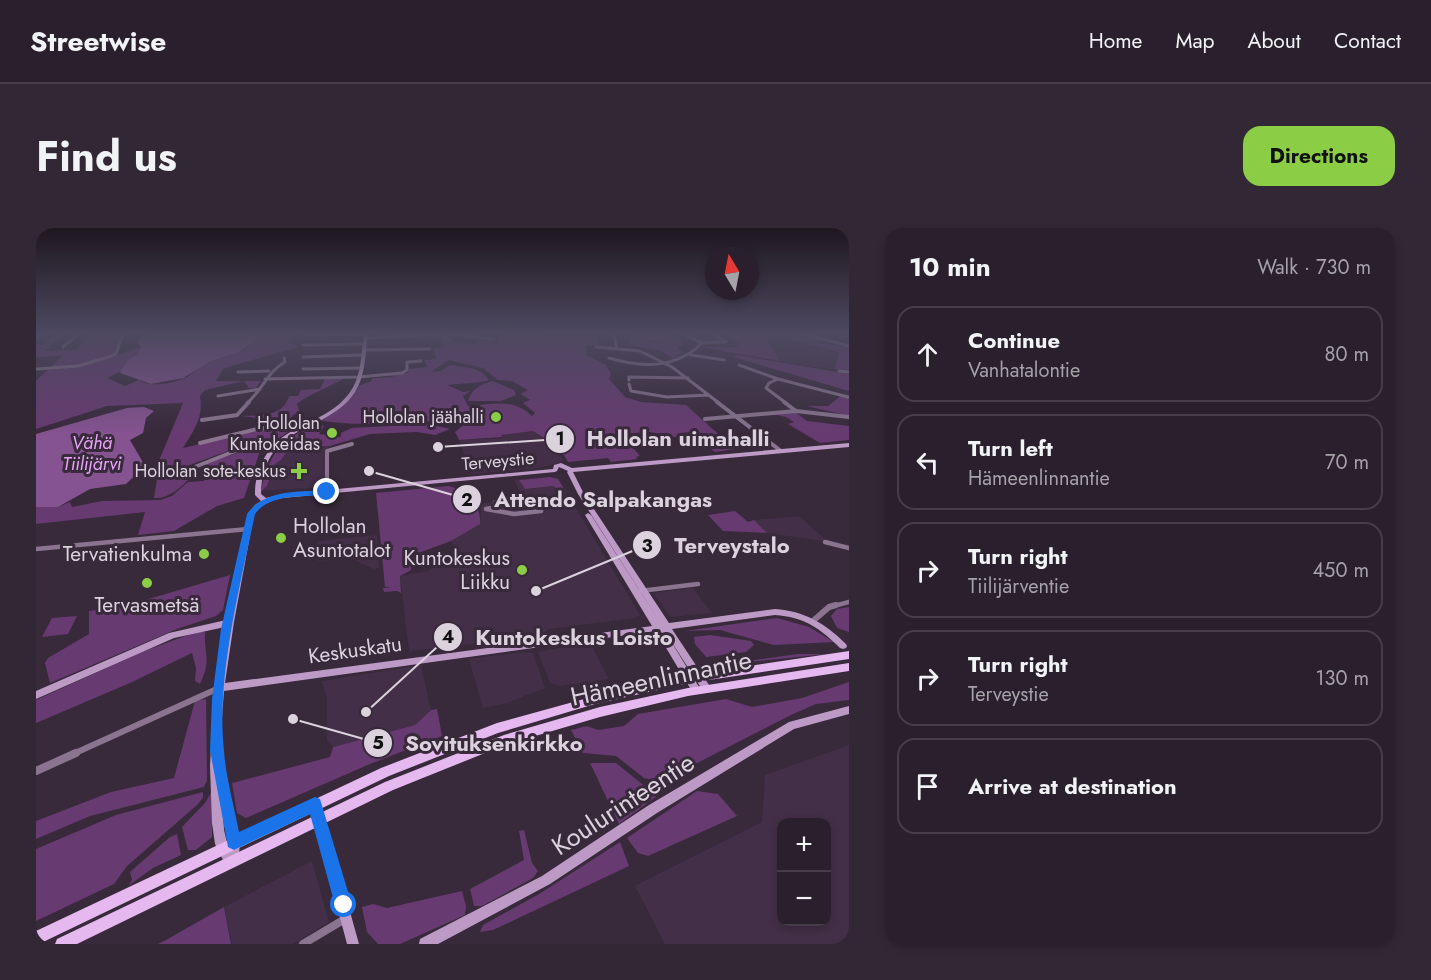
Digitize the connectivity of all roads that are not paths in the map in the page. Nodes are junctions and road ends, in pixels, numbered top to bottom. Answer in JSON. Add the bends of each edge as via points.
{"nodes":[{"id":1,"x":58,"y":367,"type":"edge"},
{"id":2,"x":275,"y":367,"type":"edge"},
{"id":3,"x":406,"y":367,"type":"edge"},
{"id":4,"x":671,"y":367,"type":"edge"},
{"id":5,"x":746,"y":367,"type":"edge"},
{"id":6,"x":360,"y":368,"type":"joint"},
{"id":7,"x":36,"y":369,"type":"edge"},
{"id":8,"x":303,"y":369,"type":"dead end"},
{"id":9,"x":270,"y":370,"type":"junction"},
{"id":10,"x":839,"y":371,"type":"dead end"},
{"id":11,"x":238,"y":372,"type":"dead end"},
{"id":12,"x":849,"y":372,"type":"edge"},
{"id":13,"x":359,"y":377,"type":"junction"},
{"id":14,"x":688,"y":378,"type":"junction"},
{"id":15,"x":265,"y":379,"type":"junction"},
{"id":16,"x":778,"y":379,"type":"junction"},
{"id":17,"x":260,"y":389,"type":"junction"},
{"id":18,"x":709,"y":395,"type":"junction"},
{"id":19,"x":218,"y":396,"type":"dead end"},
{"id":20,"x":848,"y":397,"type":"edge"},
{"id":21,"x":796,"y":411,"type":"junction"},
{"id":22,"x":736,"y":416,"type":"junction"},
{"id":23,"x":849,"y":417,"type":"edge"},
{"id":24,"x":705,"y":419,"type":"dead end"},
{"id":25,"x":202,"y":420,"type":"dead end"},
{"id":26,"x":296,"y":429,"type":"junction"},
{"id":27,"x":200,"y":443,"type":"dead end"},
{"id":28,"x":352,"y":444,"type":"dead end"},
{"id":29,"x":849,"y":445,"type":"edge"},
{"id":30,"x":270,"y":449,"type":"junction"},
{"id":31,"x":782,"y":451,"type":"junction"},
{"id":32,"x":182,"y":472,"type":"dead end"},
{"id":33,"x":565,"y":472,"type":"junction"},
{"id":34,"x":327,"y":492,"type":"junction"},
{"id":35,"x":264,"y":500,"type":"junction"},
{"id":36,"x":500,"y":513,"type":"joint"},
{"id":37,"x":248,"y":529,"type":"junction"},
{"id":38,"x":825,"y":542,"type":"dead end"},
{"id":39,"x":849,"y":548,"type":"edge"},
{"id":40,"x":36,"y":549,"type":"edge"},
{"id":41,"x":698,"y":584,"type":"dead end"},
{"id":42,"x":639,"y":591,"type":"junction"},
{"id":43,"x":849,"y":602,"type":"edge"},
{"id":44,"x":813,"y":621,"type":"junction"},
{"id":45,"x":228,"y":623,"type":"junction"},
{"id":46,"x":662,"y":627,"type":"junction"},
{"id":47,"x":846,"y":651,"type":"edge"},
{"id":48,"x":849,"y":667,"type":"edge"},
{"id":49,"x":694,"y":678,"type":"junction"},
{"id":50,"x":219,"y":688,"type":"junction"},
{"id":51,"x":701,"y":689,"type":"junction"},
{"id":52,"x":36,"y":695,"type":"edge"},
{"id":53,"x":849,"y":710,"type":"edge"},
{"id":54,"x":217,"y":750,"type":"junction"},
{"id":55,"x":36,"y":771,"type":"edge"},
{"id":56,"x":315,"y":804,"type":"junction"},
{"id":57,"x":319,"y":819,"type":"junction"},
{"id":58,"x":234,"y":842,"type":"junction"},
{"id":59,"x":222,"y":848,"type":"junction"},
{"id":60,"x":231,"y":861,"type":"junction"},
{"id":61,"x":347,"y":918,"type":"junction"},
{"id":62,"x":36,"y":938,"type":"edge"},
{"id":63,"x":62,"y":944,"type":"edge"},
{"id":64,"x":303,"y":944,"type":"edge"},
{"id":65,"x":353,"y":944,"type":"edge"},
{"id":66,"x":425,"y":944,"type":"edge"}],
"edges":[{"from":1,"to":7,"type":"street"},
{"from":2,"to":9,"type":"street"},
{"from":3,"to":13,"type":"street","via":[[402,373]]},
{"from":4,"to":14,"type":"street"},
{"from":5,"to":16,"type":"street"},
{"from":6,"to":8,"type":"street"},
{"from":6,"to":13,"type":"main road"},
{"from":9,"to":11,"type":"street"},
{"from":9,"to":15,"type":"street"},
{"from":10,"to":12,"type":"street"},
{"from":13,"to":15,"type":"street"},
{"from":13,"to":26,"type":"main road","via":[[356,388],[343,403]]},
{"from":14,"to":18,"type":"street"},
{"from":14,"to":18,"type":"street","via":[[629,377],[629,382],[633,392],[667,397]]},
{"from":15,"to":17,"type":"street"},
{"from":16,"to":20,"type":"street"},
{"from":16,"to":21,"type":"street","via":[[766,388]]},
{"from":17,"to":19,"type":"street"},
{"from":17,"to":25,"type":"street","via":[[235,416]]},
{"from":18,"to":22,"type":"street"},
{"from":21,"to":22,"type":"street"},
{"from":21,"to":23,"type":"street"},
{"from":22,"to":24,"type":"street"},
{"from":22,"to":31,"type":"street"},
{"from":26,"to":27,"type":"street","via":[[269,427]]},
{"from":26,"to":30,"type":"main road"},
{"from":28,"to":34,"type":"street","via":[[327,451]]},
{"from":29,"to":31,"type":"main road","name":"Terveystie"},
{"from":30,"to":32,"type":"street","via":[[235,451]]},
{"from":30,"to":35,"type":"main road","via":[[258,487],[258,495]]},
{"from":31,"to":33,"type":"main road","name":"Terveystie"},
{"from":33,"to":34,"type":"main road","name":"Terveystie"},
{"from":33,"to":42,"type":"main road"},
{"from":34,"to":35,"type":"main road","name":"Terveystie"},
{"from":35,"to":37,"type":"main road","via":[[252,511]]},
{"from":36,"to":36,"type":"street","via":[[486,509],[497,507],[495,502],[521,499],[541,511]]},
{"from":37,"to":40,"type":"street"},
{"from":37,"to":45,"type":"main road"},
{"from":38,"to":39,"type":"street"},
{"from":41,"to":42,"type":"street"},
{"from":42,"to":46,"type":"main road"},
{"from":43,"to":44,"type":"street","via":[[829,607]]},
{"from":44,"to":46,"type":"main road","name":"Keskuskatu","via":[[775,612]]},
{"from":44,"to":47,"type":"main road","name":"Keskuskatu"},
{"from":45,"to":50,"type":"main road"},
{"from":45,"to":52,"type":"main road","via":[[172,635]]},
{"from":46,"to":49,"type":"main road"},
{"from":46,"to":50,"type":"main road","name":"Keskuskatu"},
{"from":47,"to":49,"type":"main road","name":"Hämeenlinnantie"},
{"from":48,"to":51,"type":"main road","name":"Hämeenlinnantie"},
{"from":49,"to":51,"type":"main road"},
{"from":49,"to":56,"type":"main road","name":"Hämeenlinnantie","via":[[595,700],[497,728]]},
{"from":50,"to":54,"type":"main road"},
{"from":50,"to":55,"type":"street"},
{"from":51,"to":57,"type":"main road","name":"Hämeenlinnantie","via":[[600,712],[504,740]]},
{"from":53,"to":66,"type":"main road","name":"Koulurinteentie","via":[[784,729],[653,808],[546,880]]},
{"from":54,"to":58,"type":"main road"},
{"from":54,"to":59,"type":"main road"},
{"from":56,"to":57,"type":"main road"},
{"from":56,"to":58,"type":"main road","name":"Hämeenlinnantie"},
{"from":57,"to":60,"type":"main road","name":"Hämeenlinnantie"},
{"from":57,"to":61,"type":"main road"},
{"from":58,"to":59,"type":"main road","name":"Hämeenlinnantie"},
{"from":58,"to":60,"type":"main road"},
{"from":59,"to":60,"type":"main road"},
{"from":59,"to":62,"type":"main road","name":"Hämeenlinnantie"},
{"from":60,"to":63,"type":"main road","name":"Hämeenlinnantie"},
{"from":61,"to":64,"type":"street"},
{"from":61,"to":65,"type":"main road"}]}
